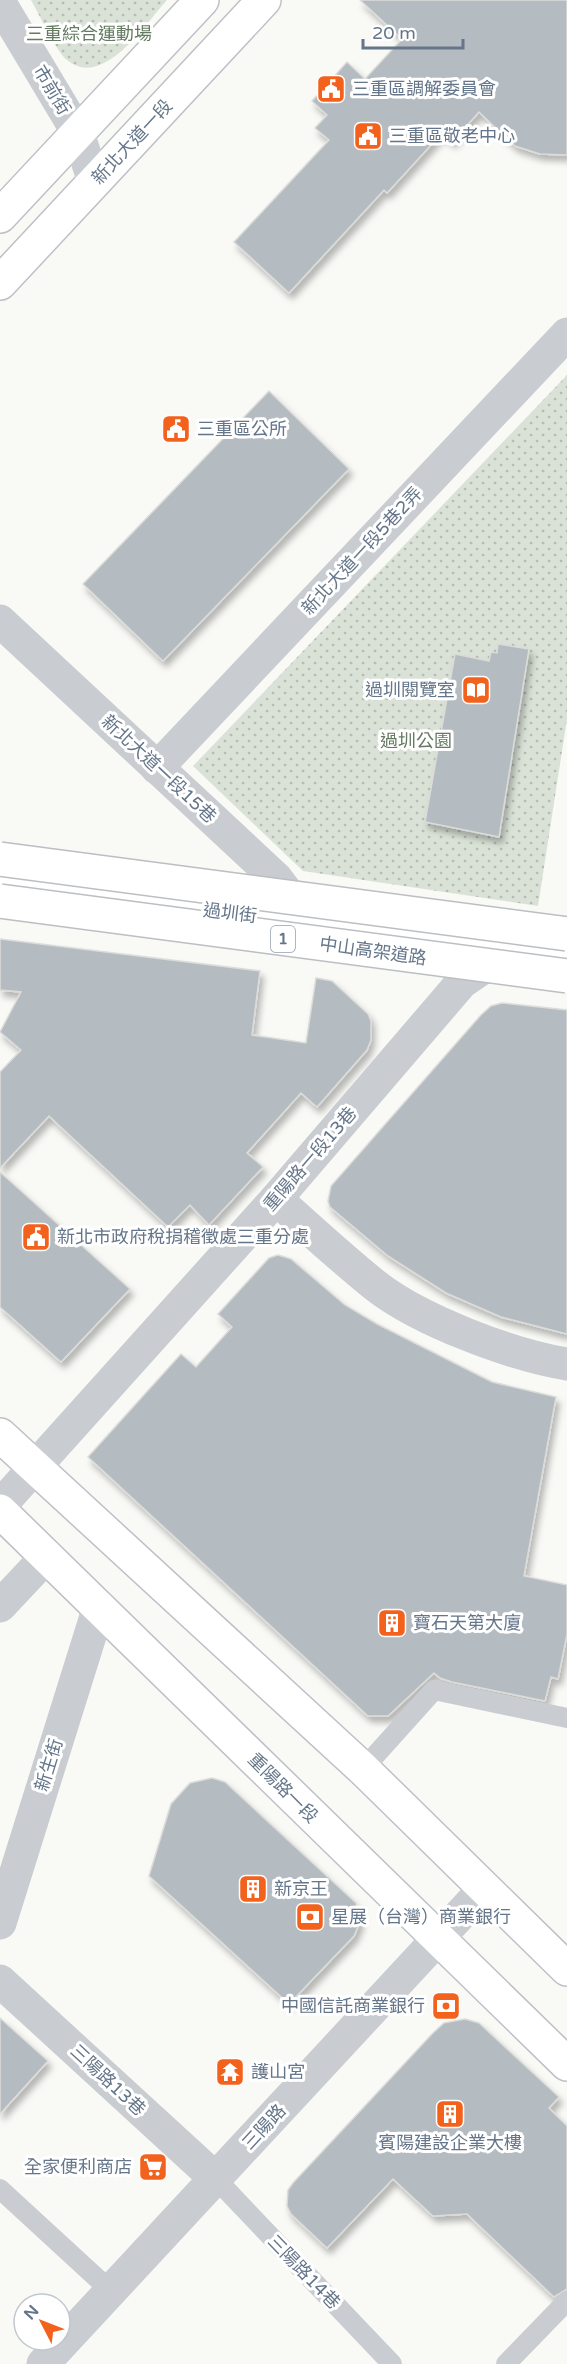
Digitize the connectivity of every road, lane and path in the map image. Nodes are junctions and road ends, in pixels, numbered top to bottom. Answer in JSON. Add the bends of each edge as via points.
{"nodes":[{"id":1,"x":202,"y":0,"type":"edge"},
{"id":2,"x":264,"y":0,"type":"edge"},
{"id":3,"x":0,"y":3,"type":"edge"},
{"id":4,"x":78,"y":133,"type":"junction"},
{"id":5,"x":94,"y":182,"type":"junction"},
{"id":6,"x":0,"y":216,"type":"edge"},
{"id":7,"x":0,"y":283,"type":"edge"},
{"id":8,"x":567,"y":334,"type":"edge"},
{"id":9,"x":0,"y":621,"type":"edge"},
{"id":10,"x":157,"y":768,"type":"junction"},
{"id":11,"x":0,"y":860,"type":"edge"},
{"id":12,"x":0,"y":883,"type":"edge"},
{"id":13,"x":0,"y":901,"type":"edge"},
{"id":14,"x":567,"y":918,"type":"edge"},
{"id":15,"x":310,"y":924,"type":"junction"},
{"id":16,"x":567,"y":934,"type":"edge"},
{"id":17,"x":417,"y":938,"type":"junction"},
{"id":18,"x":508,"y":950,"type":"junction"},
{"id":19,"x":567,"y":958,"type":"edge"},
{"id":20,"x":567,"y":976,"type":"edge"},
{"id":21,"x":462,"y":982,"type":"junction"},
{"id":22,"x":276,"y":1199,"type":"junction"},
{"id":23,"x":567,"y":1364,"type":"edge"},
{"id":24,"x":0,"y":1435,"type":"edge"},
{"id":25,"x":34,"y":1468,"type":"junction"},
{"id":26,"x":0,"y":1506,"type":"edge"},
{"id":27,"x":0,"y":1511,"type":"edge"},
{"id":28,"x":46,"y":1556,"type":"junction"},
{"id":29,"x":0,"y":1606,"type":"edge"},
{"id":30,"x":99,"y":1606,"type":"junction"},
{"id":31,"x":567,"y":1718,"type":"edge"},
{"id":32,"x":363,"y":1769,"type":"junction"},
{"id":33,"x":484,"y":1889,"type":"junction"},
{"id":34,"x":0,"y":1923,"type":"edge"},
{"id":35,"x":437,"y":1940,"type":"junction"},
{"id":36,"x":567,"y":1969,"type":"edge"},
{"id":37,"x":0,"y":1981,"type":"edge"},
{"id":38,"x":567,"y":2064,"type":"edge"},
{"id":39,"x":216,"y":2179,"type":"junction"},
{"id":40,"x":0,"y":2189,"type":"edge"},
{"id":41,"x":111,"y":2291,"type":"junction"},
{"id":42,"x":567,"y":2301,"type":"edge"},
{"id":43,"x":43,"y":2364,"type":"edge"},
{"id":44,"x":392,"y":2364,"type":"edge"},
{"id":45,"x":506,"y":2364,"type":"edge"}],
"edges":[{"from":1,"to":4,"type":"main road"},
{"from":2,"to":5,"type":"main road","name":"新北大道一段"},
{"from":3,"to":4,"type":"street","name":"市前街"},
{"from":4,"to":5,"type":"street","name":"市前街"},
{"from":4,"to":6,"type":"main road"},
{"from":5,"to":7,"type":"main road","name":"新北大道一段"},
{"from":8,"to":10,"type":"street","name":"新北大道一段5巷2弄"},
{"from":9,"to":10,"type":"street","name":"新北大道一段15巷"},
{"from":10,"to":15,"type":"street","name":"新北大道一段15巷","via":[[276,878]]},
{"from":11,"to":16,"type":"main road","bridge":true},
{"from":12,"to":15,"type":"main road","name":"過圳街","number":"1"},
{"from":13,"to":20,"type":"main road","name":"中山高架道路","number":"1","bridge":true},
{"from":14,"to":18,"type":"street","name":"重陽路一段13巷"},
{"from":15,"to":17,"type":"main road","name":"過圳街","number":"1"},
{"from":17,"to":18,"type":"main road","name":"過圳街","number":"1"},
{"from":17,"to":21,"type":"main road","via":[[449,947],[463,962]]},
{"from":18,"to":19,"type":"main road","name":"過圳街","number":"1"},
{"from":18,"to":21,"type":"street","name":"重陽路一段13巷"},
{"from":21,"to":22,"type":"street","name":"重陽路一段13巷"},
{"from":22,"to":23,"type":"street","via":[[378,1288],[433,1320],[498,1345]]},
{"from":22,"to":25,"type":"street","name":"重陽路一段13巷"},
{"from":24,"to":25,"type":"main road"},
{"from":25,"to":26,"type":"street","name":"重陽路一段13巷"},
{"from":25,"to":32,"type":"main road"},
{"from":27,"to":28,"type":"main road","name":"重陽路一段"},
{"from":28,"to":29,"type":"street"},
{"from":28,"to":30,"type":"main road","name":"重陽路一段"},
{"from":30,"to":34,"type":"street","name":"新生街"},
{"from":30,"to":35,"type":"main road","name":"重陽路一段"},
{"from":31,"to":32,"type":"lane","via":[[434,1690]]},
{"from":32,"to":33,"type":"main road"},
{"from":33,"to":35,"type":"street","name":"三陽路"},
{"from":33,"to":36,"type":"main road"},
{"from":35,"to":38,"type":"main road","name":"重陽路一段"},
{"from":35,"to":39,"type":"street","name":"三陽路"},
{"from":37,"to":39,"type":"street","name":"三陽路13巷"},
{"from":39,"to":41,"type":"street","name":"三陽路"},
{"from":39,"to":44,"type":"lane","name":"三陽路14巷"},
{"from":40,"to":41,"type":"lane"},
{"from":41,"to":43,"type":"street","name":"三陽路"},
{"from":42,"to":45,"type":"lane"}]}
